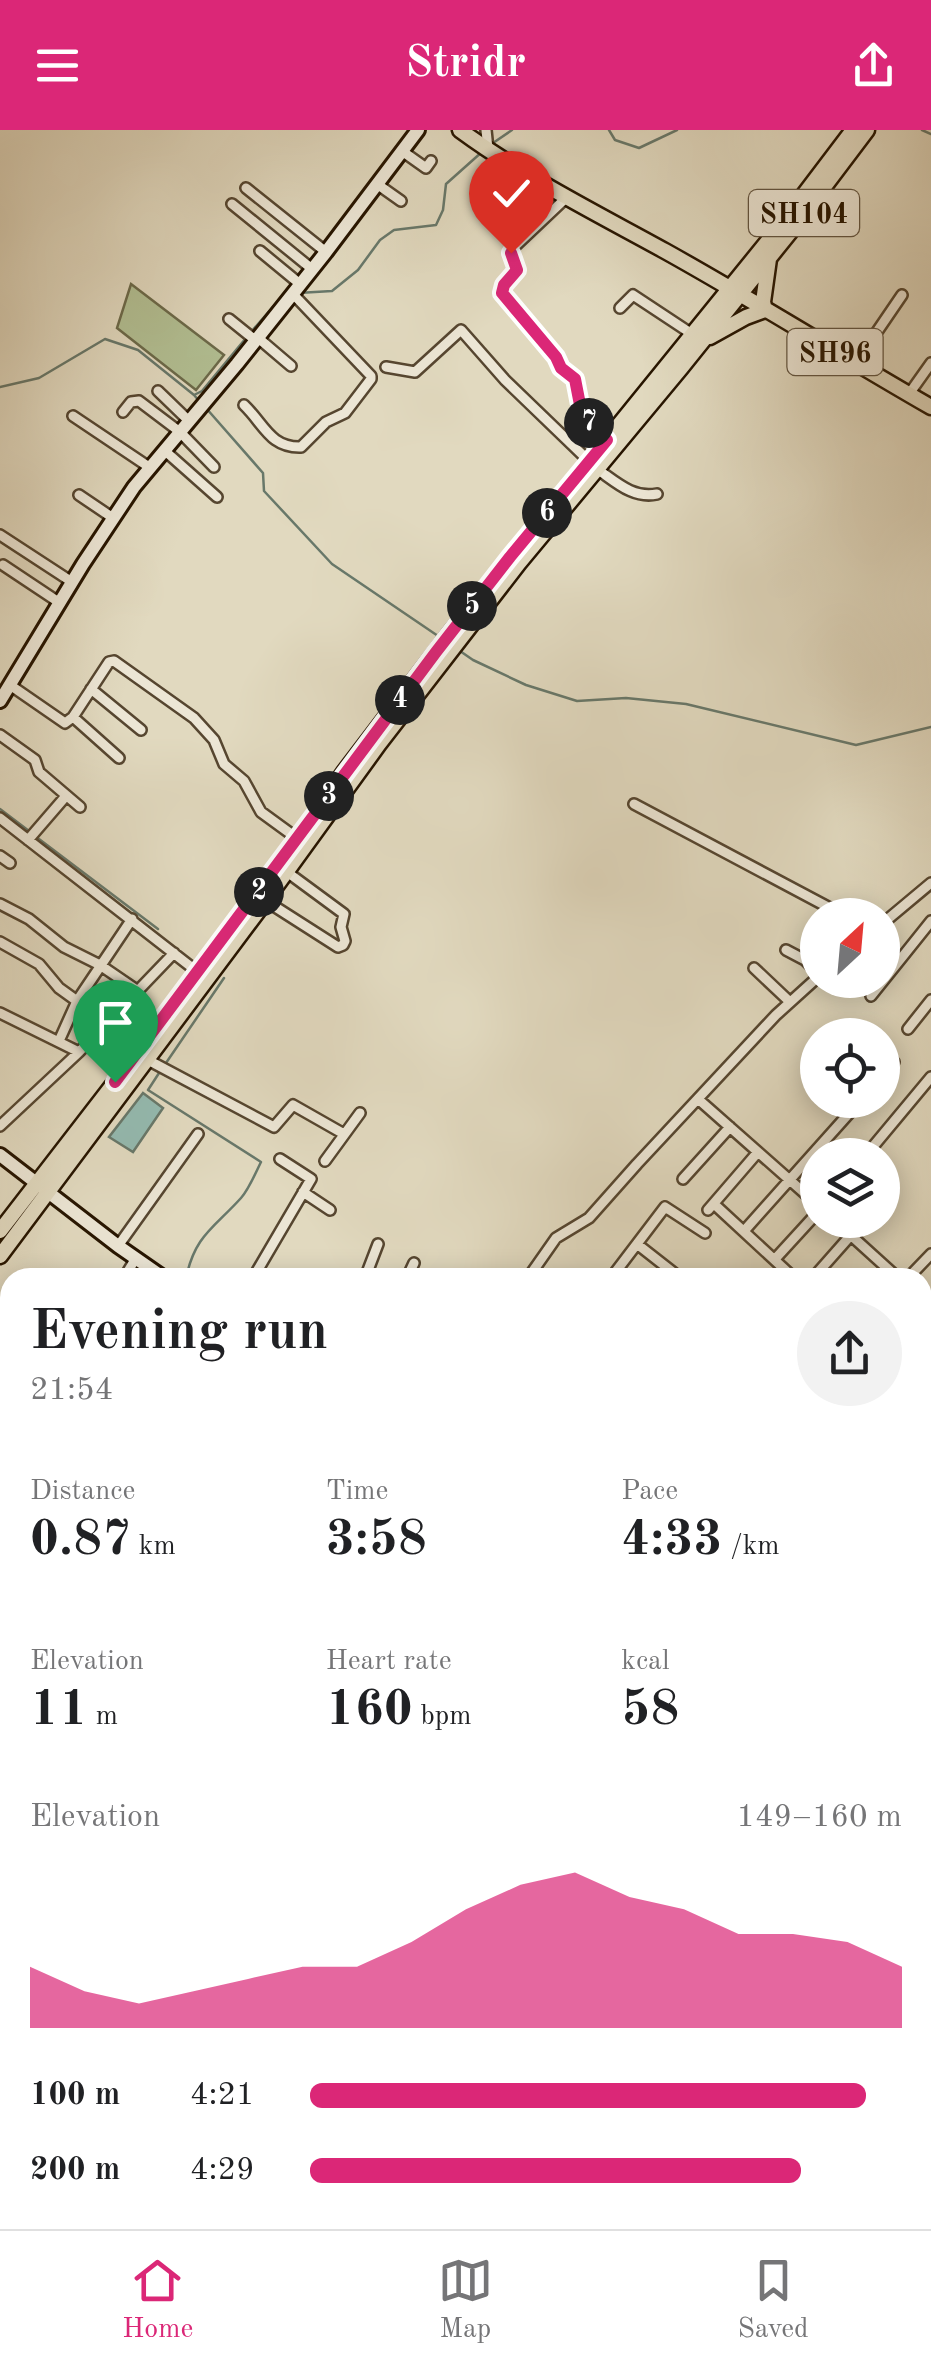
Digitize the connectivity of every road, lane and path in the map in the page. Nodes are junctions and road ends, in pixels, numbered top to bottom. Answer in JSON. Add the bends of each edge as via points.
{"nodes":[{"id":1,"x":418,"y":130,"type":"edge"},
{"id":2,"x":460,"y":130,"type":"edge"},
{"id":3,"x":486,"y":130,"type":"edge"},
{"id":4,"x":853,"y":130,"type":"edge"},
{"id":5,"x":868,"y":130,"type":"edge"},
{"id":6,"x":486,"y":148,"type":"junction"},
{"id":7,"x":402,"y":151,"type":"junction"},
{"id":8,"x":432,"y":161,"type":"dead end"},
{"id":9,"x":534,"y":177,"type":"junction"},
{"id":10,"x":377,"y":184,"type":"junction"},
{"id":11,"x":246,"y":188,"type":"dead end"},
{"id":12,"x":567,"y":197,"type":"junction"},
{"id":13,"x":401,"y":201,"type":"dead end"},
{"id":14,"x":232,"y":204,"type":"dead end"},
{"id":15,"x":495,"y":216,"type":"dead end"},
{"id":16,"x":260,"y":251,"type":"dead end"},
{"id":17,"x":326,"y":252,"type":"junction"},
{"id":18,"x":769,"y":258,"type":"junction"},
{"id":19,"x":312,"y":269,"type":"junction"},
{"id":20,"x":704,"y":274,"type":"junction"},
{"id":21,"x":296,"y":289,"type":"junction"},
{"id":22,"x":734,"y":292,"type":"junction"},
{"id":23,"x":902,"y":295,"type":"dead end"},
{"id":24,"x":620,"y":308,"type":"dead end"},
{"id":25,"x":765,"y":310,"type":"junction"},
{"id":26,"x":708,"y":314,"type":"junction"},
{"id":27,"x":228,"y":320,"type":"dead end"},
{"id":28,"x":698,"y":337,"type":"junction"},
{"id":29,"x":256,"y":338,"type":"junction"},
{"id":30,"x":931,"y":363,"type":"edge"},
{"id":31,"x":855,"y":364,"type":"junction"},
{"id":32,"x":291,"y":366,"type":"dead end"},
{"id":33,"x":386,"y":368,"type":"dead end"},
{"id":34,"x":158,"y":391,"type":"dead end"},
{"id":35,"x":908,"y":394,"type":"junction"},
{"id":36,"x":244,"y":405,"type":"dead end"},
{"id":37,"x":931,"y":407,"type":"edge"},
{"id":38,"x":123,"y":412,"type":"dead end"},
{"id":39,"x":73,"y":416,"type":"dead end"},
{"id":40,"x":185,"y":426,"type":"junction"},
{"id":41,"x":607,"y":440,"type":"junction"},
{"id":42,"x":164,"y":450,"type":"junction"},
{"id":43,"x":593,"y":465,"type":"junction"},
{"id":44,"x":214,"y":467,"type":"dead end"},
{"id":45,"x":150,"y":468,"type":"junction"},
{"id":46,"x":658,"y":494,"type":"dead end"},
{"id":47,"x":79,"y":495,"type":"dead end"},
{"id":48,"x":216,"y":497,"type":"dead end"},
{"id":49,"x":113,"y":518,"type":"junction"},
{"id":50,"x":0,"y":536,"type":"edge"},
{"id":51,"x":3,"y":566,"type":"dead end"},
{"id":52,"x":72,"y":582,"type":"junction"},
{"id":53,"x":60,"y":603,"type":"junction"},
{"id":54,"x":440,"y":656,"type":"junction"},
{"id":55,"x":10,"y":685,"type":"junction"},
{"id":56,"x":91,"y":688,"type":"junction"},
{"id":57,"x":0,"y":701,"type":"edge"},
{"id":58,"x":72,"y":718,"type":"junction"},
{"id":59,"x":142,"y":730,"type":"dead end"},
{"id":60,"x":0,"y":735,"type":"edge"},
{"id":61,"x":119,"y":758,"type":"dead end"},
{"id":62,"x":66,"y":796,"type":"junction"},
{"id":63,"x":634,"y":804,"type":"dead end"},
{"id":64,"x":80,"y":807,"type":"dead end"},
{"id":65,"x":0,"y":818,"type":"edge"},
{"id":66,"x":298,"y":839,"type":"junction"},
{"id":67,"x":28,"y":840,"type":"junction"},
{"id":68,"x":0,"y":856,"type":"edge"},
{"id":69,"x":10,"y":863,"type":"dead end"},
{"id":70,"x":287,"y":872,"type":"junction"},
{"id":71,"x":931,"y":884,"type":"edge"},
{"id":72,"x":812,"y":898,"type":"edge"},
{"id":73,"x":266,"y":901,"type":"junction"},
{"id":74,"x":0,"y":904,"type":"edge"},
{"id":75,"x":900,"y":909,"type":"edge"},
{"id":76,"x":132,"y":919,"type":"junction"},
{"id":77,"x":931,"y":921,"type":"edge"},
{"id":78,"x":0,"y":942,"type":"edge"},
{"id":79,"x":786,"y":950,"type":"dead end"},
{"id":80,"x":174,"y":953,"type":"junction"},
{"id":81,"x":800,"y":957,"type":"edge"},
{"id":82,"x":900,"y":960,"type":"edge"},
{"id":83,"x":100,"y":965,"type":"junction"},
{"id":84,"x":754,"y":968,"type":"dead end"},
{"id":85,"x":202,"y":976,"type":"junction"},
{"id":86,"x":138,"y":991,"type":"junction"},
{"id":87,"x":800,"y":992,"type":"edge"},
{"id":88,"x":931,"y":1000,"type":"edge"},
{"id":89,"x":77,"y":1001,"type":"junction"},
{"id":90,"x":790,"y":1002,"type":"junction"},
{"id":91,"x":0,"y":1013,"type":"edge"},
{"id":92,"x":908,"y":1029,"type":"dead end"},
{"id":93,"x":59,"y":1041,"type":"junction"},
{"id":94,"x":79,"y":1052,"type":"junction"},
{"id":95,"x":146,"y":1059,"type":"junction"},
{"id":96,"x":931,"y":1077,"type":"edge"},
{"id":97,"x":698,"y":1099,"type":"junction"},
{"id":98,"x":360,"y":1112,"type":"dead end"},
{"id":99,"x":845,"y":1118,"type":"edge"},
{"id":100,"x":0,"y":1126,"type":"edge"},
{"id":101,"x":730,"y":1127,"type":"junction"},
{"id":102,"x":198,"y":1134,"type":"dead end"},
{"id":103,"x":344,"y":1134,"type":"junction"},
{"id":104,"x":880,"y":1138,"type":"edge"},
{"id":105,"x":758,"y":1152,"type":"junction"},
{"id":106,"x":280,"y":1158,"type":"dead end"},
{"id":107,"x":2,"y":1160,"type":"edge"},
{"id":108,"x":324,"y":1161,"type":"dead end"},
{"id":109,"x":683,"y":1178,"type":"dead end"},
{"id":110,"x":790,"y":1180,"type":"junction"},
{"id":111,"x":42,"y":1188,"type":"junction"},
{"id":112,"x":800,"y":1190,"type":"edge"},
{"id":113,"x":303,"y":1192,"type":"junction"},
{"id":114,"x":330,"y":1210,"type":"dead end"},
{"id":115,"x":800,"y":1230,"type":"edge"},
{"id":116,"x":0,"y":1231,"type":"edge"},
{"id":117,"x":744,"y":1231,"type":"junction"},
{"id":118,"x":705,"y":1233,"type":"dead end"},
{"id":119,"x":848,"y":1238,"type":"edge"},
{"id":120,"x":854,"y":1238,"type":"edge"},
{"id":121,"x":378,"y":1244,"type":"dead end"},
{"id":122,"x":637,"y":1244,"type":"junction"},
{"id":123,"x":118,"y":1246,"type":"junction"},
{"id":124,"x":0,"y":1256,"type":"edge"},
{"id":125,"x":136,"y":1258,"type":"junction"},
{"id":126,"x":776,"y":1259,"type":"junction"},
{"id":127,"x":414,"y":1264,"type":"dead end"},
{"id":128,"x":130,"y":1268,"type":"edge"},
{"id":129,"x":150,"y":1268,"type":"edge"},
{"id":130,"x":259,"y":1268,"type":"edge"},
{"id":131,"x":369,"y":1268,"type":"edge"},
{"id":132,"x":412,"y":1268,"type":"edge"},
{"id":133,"x":535,"y":1268,"type":"edge"},
{"id":134,"x":619,"y":1268,"type":"edge"},
{"id":135,"x":668,"y":1268,"type":"edge"},
{"id":136,"x":785,"y":1268,"type":"edge"},
{"id":137,"x":822,"y":1268,"type":"edge"},
{"id":138,"x":887,"y":1268,"type":"edge"}],
"edges":[{"from":1,"to":7,"type":"street"},
{"from":2,"to":6,"type":"main road","number":"SH96"},
{"from":3,"to":6,"type":"street"},
{"from":4,"to":22,"type":"main road","number":"SH104"},
{"from":5,"to":18,"type":"main road","number":"SH104"},
{"from":6,"to":9,"type":"main road","number":"SH96"},
{"from":7,"to":8,"type":"street","via":[[426,168]]},
{"from":7,"to":10,"type":"street"},
{"from":9,"to":12,"type":"main road","number":"SH96"},
{"from":9,"to":15,"type":"street"},
{"from":10,"to":13,"type":"street"},
{"from":10,"to":17,"type":"street"},
{"from":11,"to":17,"type":"street"},
{"from":12,"to":20,"type":"main road","number":"SH96"},
{"from":12,"to":41,"type":"street","via":[[512,249],[517,270],[502,293],[575,379],[582,415]]},
{"from":14,"to":19,"type":"street"},
{"from":16,"to":21,"type":"street"},
{"from":17,"to":19,"type":"street"},
{"from":18,"to":22,"type":"main road","number":"SH104"},
{"from":18,"to":25,"type":"main road"},
{"from":19,"to":21,"type":"street"},
{"from":20,"to":22,"type":"main road","number":"SH96"},
{"from":20,"to":26,"type":"main road"},
{"from":21,"to":29,"type":"street"},
{"from":21,"to":36,"type":"street","via":[[371,379],[346,414],[330,419],[300,447],[282,446]]},
{"from":22,"to":25,"type":"main road","number":"SH96"},
{"from":22,"to":26,"type":"main road","number":"SH104"},
{"from":22,"to":28,"type":"main road","number":"SH104"},
{"from":23,"to":31,"type":"street"},
{"from":24,"to":28,"type":"street","via":[[633,295]]},
{"from":25,"to":28,"type":"main road"},
{"from":25,"to":31,"type":"main road","number":"SH96"},
{"from":26,"to":28,"type":"main road","number":"SH104"},
{"from":27,"to":29,"type":"street"},
{"from":28,"to":41,"type":"main road","number":"SH104"},
{"from":28,"to":43,"type":"main road","number":"SH104"},
{"from":29,"to":32,"type":"street"},
{"from":29,"to":40,"type":"street"},
{"from":30,"to":35,"type":"street"},
{"from":31,"to":35,"type":"main road","number":"SH96"},
{"from":33,"to":43,"type":"street","via":[[415,372],[461,330]]},
{"from":34,"to":40,"type":"street"},
{"from":35,"to":37,"type":"main road","number":"SH96"},
{"from":38,"to":40,"type":"street","via":[[140,401]]},
{"from":39,"to":45,"type":"street"},
{"from":40,"to":42,"type":"street"},
{"from":40,"to":44,"type":"street"},
{"from":41,"to":43,"type":"main road","number":"SH104"},
{"from":42,"to":45,"type":"street"},
{"from":42,"to":48,"type":"street"},
{"from":43,"to":46,"type":"street","via":[[629,491]]},
{"from":43,"to":54,"type":"main road","number":"SH104"},
{"from":45,"to":49,"type":"street"},
{"from":47,"to":49,"type":"street"},
{"from":49,"to":52,"type":"street"},
{"from":50,"to":52,"type":"street"},
{"from":51,"to":53,"type":"street"},
{"from":52,"to":53,"type":"street"},
{"from":53,"to":55,"type":"street"},
{"from":54,"to":66,"type":"main road","number":"SH104"},
{"from":54,"to":70,"type":"main road","number":"SH104"},
{"from":55,"to":57,"type":"street"},
{"from":55,"to":58,"type":"street","via":[[65,722]]},
{"from":56,"to":58,"type":"street"},
{"from":56,"to":59,"type":"street"},
{"from":56,"to":66,"type":"street","via":[[114,661],[194,718],[261,812]]},
{"from":58,"to":61,"type":"street"},
{"from":60,"to":62,"type":"street","via":[[35,760],[38,772]]},
{"from":62,"to":64,"type":"street"},
{"from":62,"to":67,"type":"street"},
{"from":63,"to":72,"type":"street"},
{"from":65,"to":67,"type":"street"},
{"from":66,"to":85,"type":"main road","number":"SH104"},
{"from":67,"to":76,"type":"street"},
{"from":68,"to":69,"type":"street"},
{"from":70,"to":73,"type":"main road","number":"SH104"},
{"from":70,"to":73,"type":"street","via":[[344,914],[343,945]]},
{"from":71,"to":75,"type":"street"},
{"from":73,"to":85,"type":"main road","number":"SH104"},
{"from":74,"to":83,"type":"street"},
{"from":76,"to":80,"type":"street"},
{"from":76,"to":83,"type":"street"},
{"from":77,"to":82,"type":"street"},
{"from":78,"to":89,"type":"street","via":[[39,964]]},
{"from":79,"to":81,"type":"street"},
{"from":80,"to":85,"type":"street"},
{"from":80,"to":86,"type":"street"},
{"from":83,"to":86,"type":"street"},
{"from":83,"to":89,"type":"street"},
{"from":84,"to":90,"type":"street"},
{"from":85,"to":95,"type":"main road","number":"SH104"},
{"from":85,"to":111,"type":"main road","number":"SH104"},
{"from":86,"to":94,"type":"street"},
{"from":87,"to":90,"type":"street"},
{"from":88,"to":92,"type":"street"},
{"from":89,"to":93,"type":"street"},
{"from":90,"to":97,"type":"street"},
{"from":91,"to":93,"type":"street"},
{"from":93,"to":94,"type":"street"},
{"from":94,"to":100,"type":"street"},
{"from":95,"to":103,"type":"street","via":[[274,1127],[298,1106]]},
{"from":95,"to":111,"type":"main road","number":"SH104"},
{"from":96,"to":104,"type":"street"},
{"from":97,"to":101,"type":"street"},
{"from":97,"to":133,"type":"street","via":[[589,1218],[556,1238]]},
{"from":98,"to":103,"type":"street"},
{"from":99,"to":110,"type":"street"},
{"from":101,"to":105,"type":"street"},
{"from":101,"to":109,"type":"street"},
{"from":102,"to":123,"type":"street"},
{"from":103,"to":108,"type":"street"},
{"from":105,"to":110,"type":"street"},
{"from":105,"to":117,"type":"street","via":[[711,1207]]},
{"from":106,"to":113,"type":"street","via":[[311,1179]]},
{"from":107,"to":111,"type":"street"},
{"from":110,"to":112,"type":"street"},
{"from":110,"to":117,"type":"street"},
{"from":111,"to":116,"type":"main road","number":"SH104"},
{"from":111,"to":123,"type":"street"},
{"from":111,"to":124,"type":"main road","number":"SH104"},
{"from":113,"to":114,"type":"street"},
{"from":113,"to":130,"type":"street"},
{"from":115,"to":126,"type":"street"},
{"from":117,"to":126,"type":"street"},
{"from":118,"to":122,"type":"street","via":[[665,1207]]},
{"from":119,"to":137,"type":"street"},
{"from":120,"to":138,"type":"street"},
{"from":121,"to":131,"type":"street"},
{"from":122,"to":134,"type":"street"},
{"from":122,"to":135,"type":"street"},
{"from":123,"to":125,"type":"street"},
{"from":125,"to":128,"type":"street"},
{"from":125,"to":129,"type":"street"},
{"from":126,"to":136,"type":"street"},
{"from":127,"to":132,"type":"street"}]}
